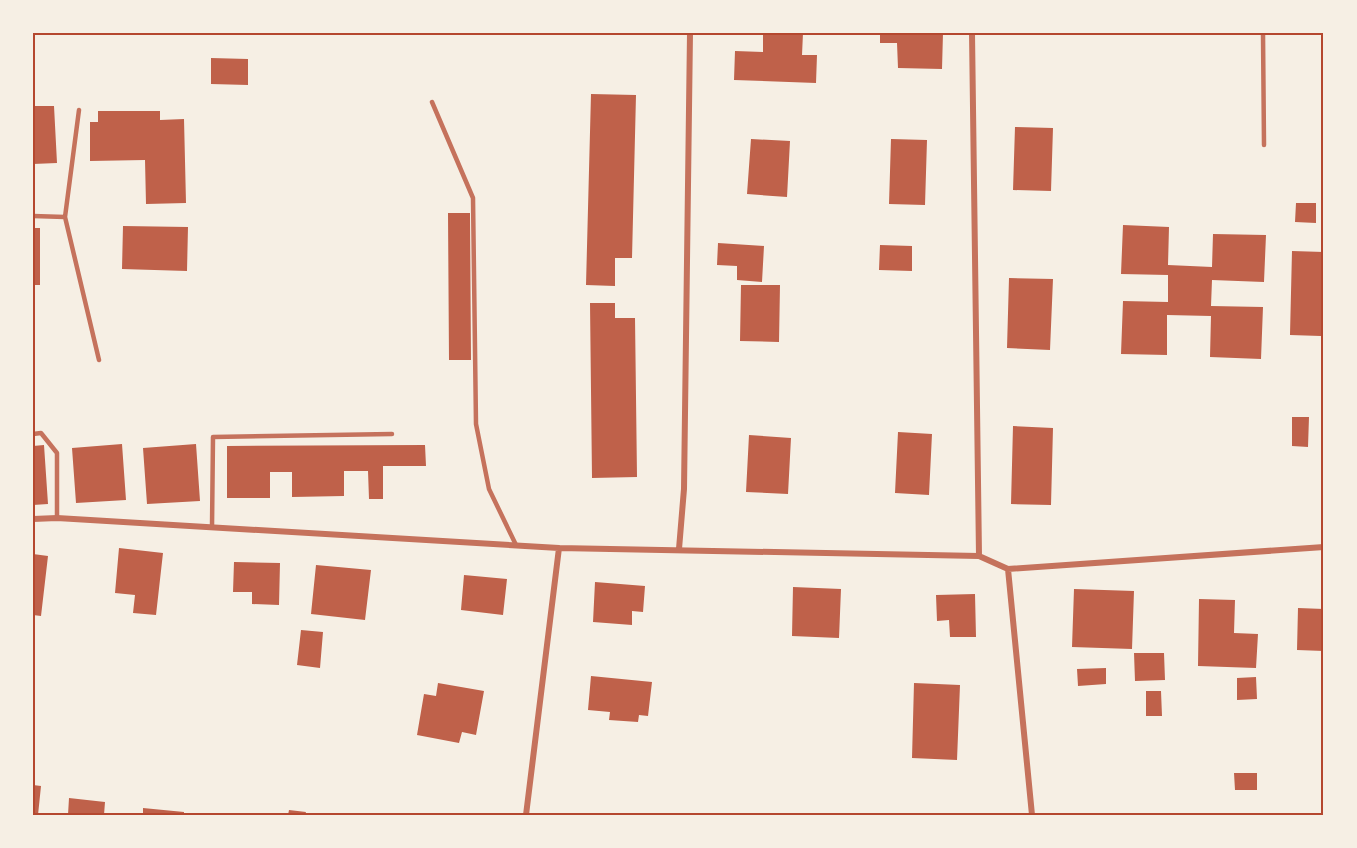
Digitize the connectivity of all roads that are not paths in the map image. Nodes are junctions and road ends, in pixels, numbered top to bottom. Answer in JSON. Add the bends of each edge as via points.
{"nodes":[{"id":1,"x":690,"y":33,"type":"edge"},
{"id":2,"x":972,"y":33,"type":"edge"},
{"id":3,"x":1263,"y":33,"type":"edge"},
{"id":4,"x":432,"y":102,"type":"dead end"},
{"id":5,"x":79,"y":110,"type":"dead end"},
{"id":6,"x":1264,"y":144,"type":"dead end"},
{"id":7,"x":33,"y":216,"type":"edge"},
{"id":8,"x":64,"y":217,"type":"junction"},
{"id":9,"x":99,"y":360,"type":"dead end"},
{"id":10,"x":33,"y":434,"type":"edge"},
{"id":11,"x":392,"y":434,"type":"dead end"},
{"id":12,"x":57,"y":518,"type":"junction"},
{"id":13,"x":33,"y":519,"type":"edge"},
{"id":14,"x":212,"y":527,"type":"junction"},
{"id":15,"x":516,"y":545,"type":"junction"},
{"id":16,"x":1324,"y":547,"type":"edge"},
{"id":17,"x":559,"y":548,"type":"junction"},
{"id":18,"x":680,"y":549,"type":"junction"},
{"id":19,"x":979,"y":556,"type":"junction"},
{"id":20,"x":1008,"y":569,"type":"junction"},
{"id":21,"x":526,"y":815,"type":"edge"},
{"id":22,"x":1032,"y":815,"type":"edge"}],
"edges":[{"from":1,"to":18,"type":"street"},
{"from":2,"to":19,"type":"street"},
{"from":3,"to":6,"type":"lane"},
{"from":4,"to":15,"type":"lane","via":[[473,198],[476,424],[489,489]]},
{"from":5,"to":8,"type":"lane"},
{"from":7,"to":8,"type":"lane"},
{"from":8,"to":9,"type":"lane"},
{"from":10,"to":12,"type":"lane","via":[[41,433],[57,453]]},
{"from":11,"to":14,"type":"lane","via":[[213,438]]},
{"from":12,"to":13,"type":"street"},
{"from":12,"to":14,"type":"street"},
{"from":14,"to":15,"type":"street"},
{"from":15,"to":17,"type":"street"},
{"from":16,"to":20,"type":"street"},
{"from":17,"to":18,"type":"street"},
{"from":17,"to":21,"type":"street"},
{"from":18,"to":19,"type":"street"},
{"from":19,"to":20,"type":"street"},
{"from":20,"to":22,"type":"street"}]}
